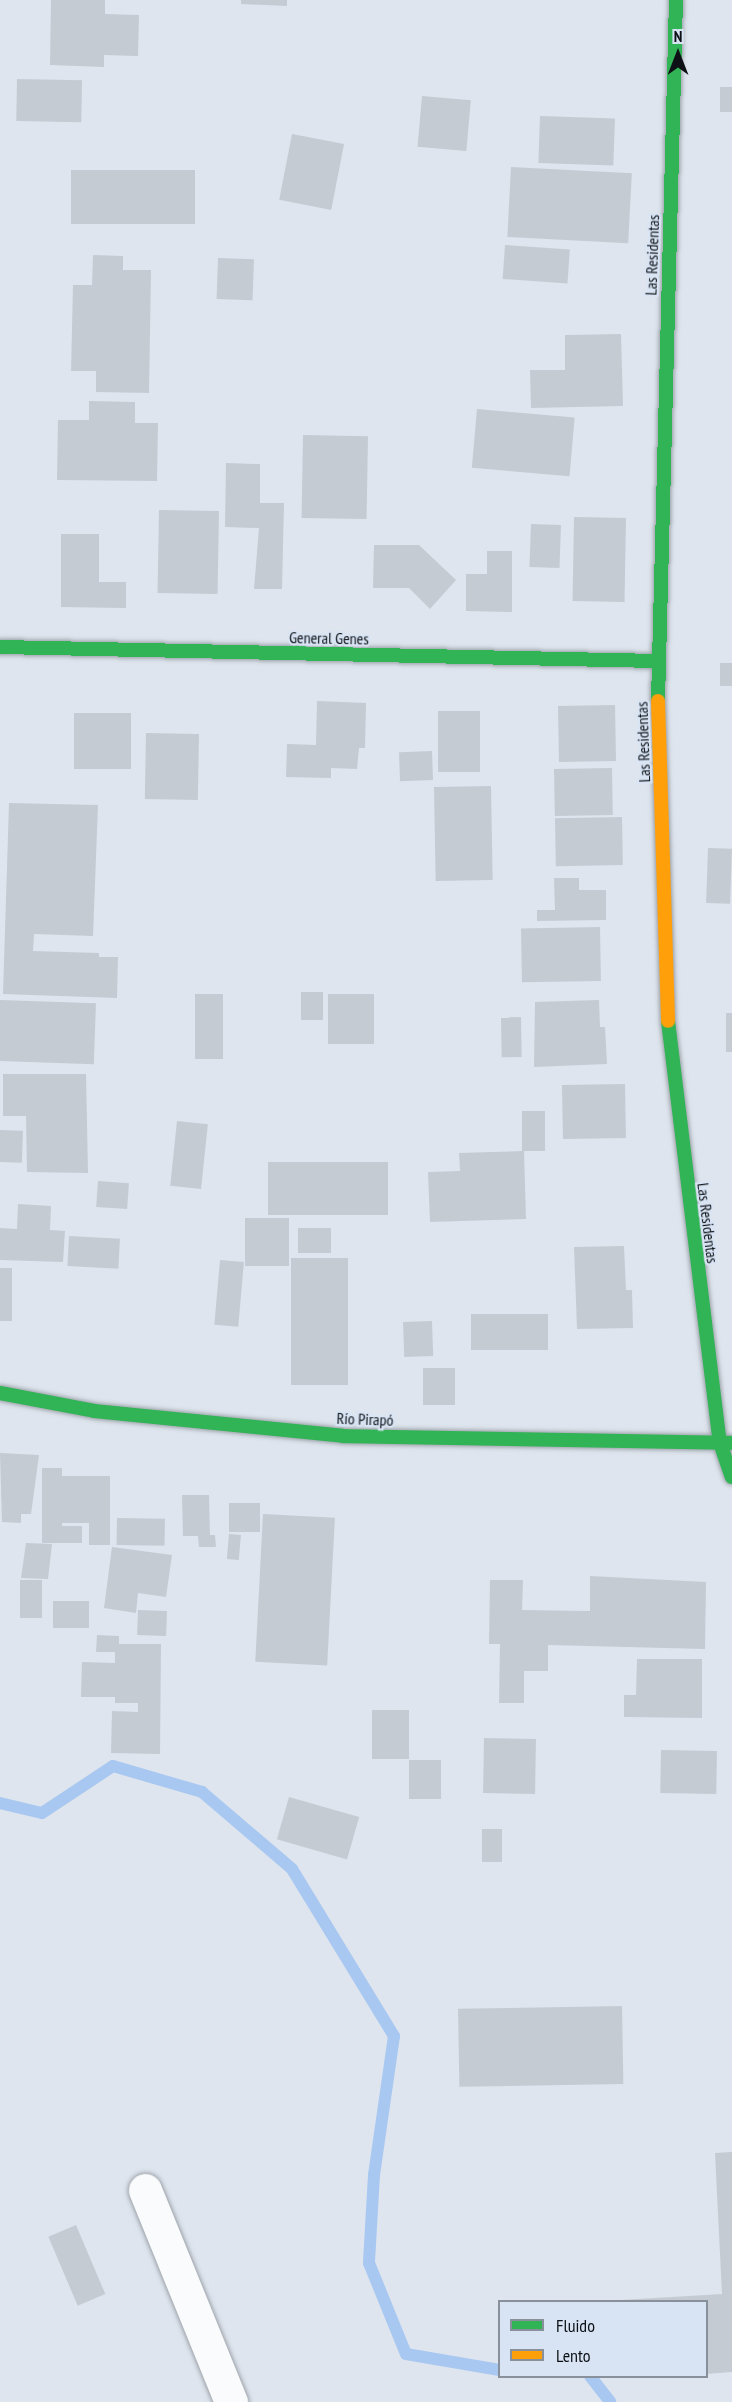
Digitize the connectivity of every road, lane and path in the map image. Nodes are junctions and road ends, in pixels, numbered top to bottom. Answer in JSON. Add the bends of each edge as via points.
{"nodes":[{"id":1,"x":676,"y":0,"type":"edge"},
{"id":2,"x":0,"y":647,"type":"edge"},
{"id":3,"x":657,"y":661,"type":"junction"},
{"id":4,"x":0,"y":1393,"type":"edge"},
{"id":5,"x":726,"y":1443,"type":"edge"},
{"id":6,"x":732,"y":1477,"type":"edge"},
{"id":7,"x":145,"y":2190,"type":"dead end"},
{"id":8,"x":230,"y":2401,"type":"edge"}],
"edges":[{"from":1,"to":3,"type":"street","name":"Las Residentas"},
{"from":2,"to":3,"type":"street","name":"General Genes"},
{"from":3,"to":5,"type":"street","name":"Las Residentas","via":[[669,1048]]},
{"from":4,"to":5,"type":"street","name":"Río Pirapó","via":[[94,1411],[343,1436]]},
{"from":5,"to":6,"type":"street","name":"Las Residentas"},
{"from":7,"to":8,"type":"street"}]}
